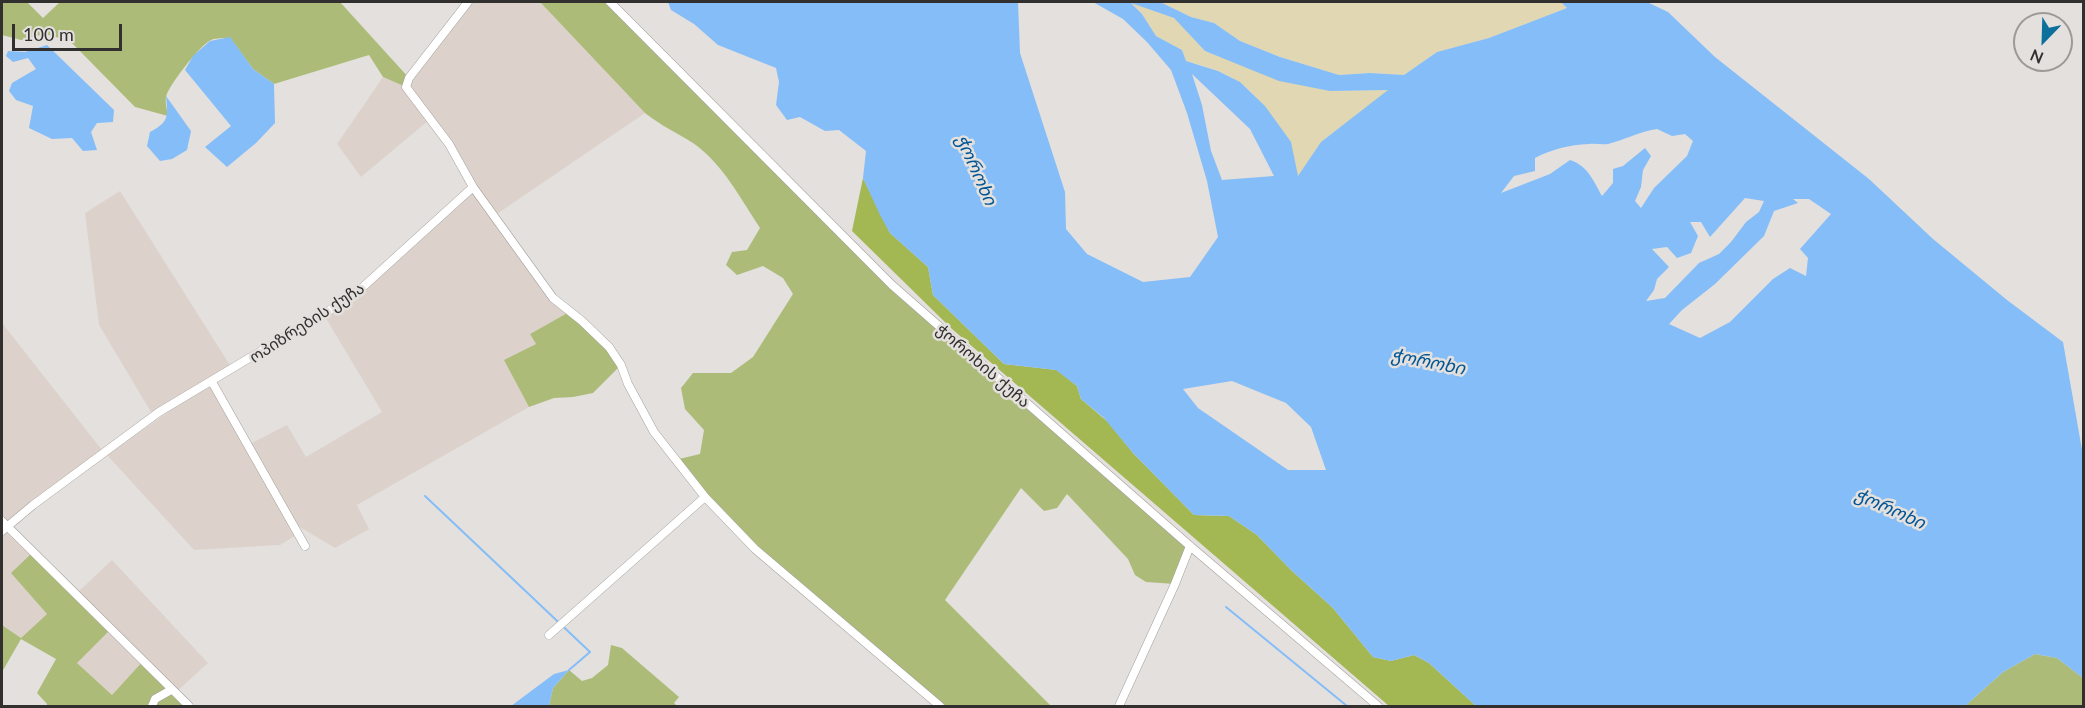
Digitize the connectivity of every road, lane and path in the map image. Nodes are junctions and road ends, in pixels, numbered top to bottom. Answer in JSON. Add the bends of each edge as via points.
{"nodes":[{"id":1,"x":468,"y":2,"type":"edge"},
{"id":2,"x":610,"y":2,"type":"edge"},
{"id":3,"x":473,"y":187,"type":"junction"},
{"id":4,"x":212,"y":382,"type":"junction"},
{"id":5,"x":705,"y":497,"type":"junction"},
{"id":6,"x":3,"y":526,"type":"edge"},
{"id":7,"x":305,"y":546,"type":"dead end"},
{"id":8,"x":1190,"y":546,"type":"junction"},
{"id":9,"x":549,"y":635,"type":"dead end"},
{"id":10,"x":171,"y":690,"type":"junction"},
{"id":11,"x":152,"y":706,"type":"edge"},
{"id":12,"x":189,"y":706,"type":"edge"},
{"id":13,"x":940,"y":706,"type":"edge"},
{"id":14,"x":1119,"y":706,"type":"edge"},
{"id":15,"x":1378,"y":706,"type":"edge"}],
"edges":[{"from":1,"to":3,"type":"street","via":[[406,87],[449,144]]},
{"from":2,"to":8,"type":"street","name":"ჭოროხის ქუჩა","via":[[892,285]]},
{"from":3,"to":4,"type":"street","name":"ოპიზრების ქუჩა","via":[[353,296]]},
{"from":3,"to":5,"type":"street","via":[[553,298],[609,347],[654,432]]},
{"from":4,"to":6,"type":"street","name":"ოპიზრების ქუჩა","via":[[159,412]]},
{"from":4,"to":7,"type":"street"},
{"from":5,"to":9,"type":"street"},
{"from":5,"to":13,"type":"street","via":[[755,549]]},
{"from":6,"to":10,"type":"street","via":[[76,593]]},
{"from":8,"to":14,"type":"street"},
{"from":8,"to":15,"type":"street","name":"ჭოროხის ქუჩა"},
{"from":10,"to":11,"type":"street","via":[[155,699]]},
{"from":10,"to":12,"type":"street"}]}
